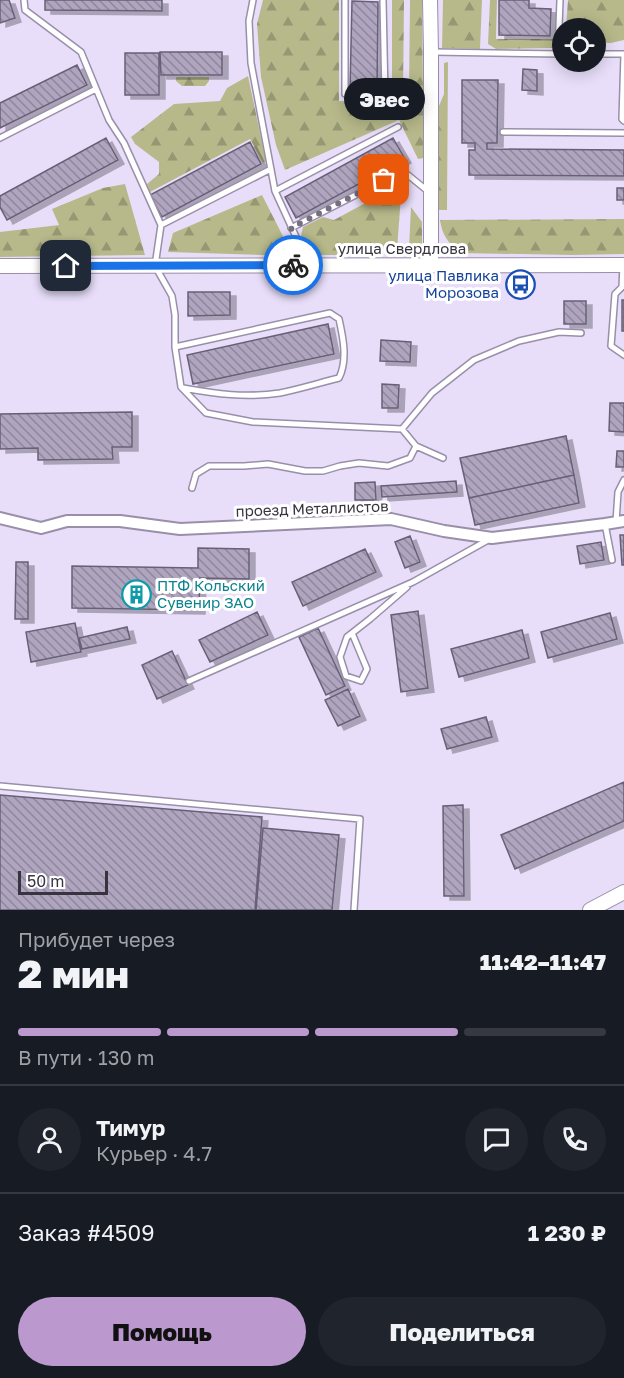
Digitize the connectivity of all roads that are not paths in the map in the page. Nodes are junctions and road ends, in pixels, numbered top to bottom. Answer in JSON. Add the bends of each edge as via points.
{"nodes":[{"id":1,"x":24,"y":0,"type":"edge"},
{"id":2,"x":253,"y":0,"type":"edge"},
{"id":3,"x":345,"y":0,"type":"edge"},
{"id":4,"x":383,"y":0,"type":"edge"},
{"id":5,"x":430,"y":0,"type":"edge"},
{"id":6,"x":560,"y":0,"type":"edge"},
{"id":7,"x":560,"y":18,"type":"edge"},
{"id":8,"x":431,"y":52,"type":"junction"},
{"id":9,"x":552,"y":54,"type":"edge"},
{"id":10,"x":606,"y":54,"type":"edge"},
{"id":11,"x":96,"y":89,"type":"junction"},
{"id":12,"x":385,"y":96,"type":"junction"},
{"id":13,"x":431,"y":101,"type":"junction"},
{"id":14,"x":624,"y":121,"type":"edge"},
{"id":15,"x":398,"y":127,"type":"dead end"},
{"id":16,"x":503,"y":132,"type":"dead end"},
{"id":17,"x":624,"y":133,"type":"edge"},
{"id":18,"x":0,"y":138,"type":"edge"},
{"id":19,"x":271,"y":169,"type":"junction"},
{"id":20,"x":275,"y":191,"type":"junction"},
{"id":21,"x":431,"y":193,"type":"junction"},
{"id":22,"x":161,"y":225,"type":"junction"},
{"id":23,"x":291,"y":228,"type":"junction"},
{"id":24,"x":308,"y":264,"type":"junction"},
{"id":25,"x":431,"y":264,"type":"junction"},
{"id":26,"x":624,"y":265,"type":"edge"},
{"id":27,"x":0,"y":266,"type":"edge"},
{"id":28,"x":155,"y":266,"type":"junction"},
{"id":29,"x":623,"y":287,"type":"edge"},
{"id":30,"x":582,"y":333,"type":"dead end"},
{"id":31,"x":175,"y":347,"type":"junction"},
{"id":32,"x":624,"y":355,"type":"edge"},
{"id":33,"x":181,"y":387,"type":"junction"},
{"id":34,"x":402,"y":429,"type":"junction"},
{"id":35,"x":416,"y":446,"type":"junction"},
{"id":36,"x":443,"y":458,"type":"dead end"},
{"id":37,"x":624,"y":480,"type":"edge"},
{"id":38,"x":192,"y":488,"type":"dead end"},
{"id":39,"x":0,"y":518,"type":"edge"},
{"id":40,"x":615,"y":522,"type":"edge"},
{"id":41,"x":492,"y":538,"type":"junction"},
{"id":42,"x":612,"y":560,"type":"dead end"},
{"id":43,"x":413,"y":582,"type":"junction"},
{"id":44,"x":352,"y":633,"type":"junction"},
{"id":45,"x":189,"y":681,"type":"dead end"},
{"id":46,"x":0,"y":786,"type":"edge"},
{"id":47,"x":624,"y":892,"type":"edge"},
{"id":48,"x":354,"y":910,"type":"edge"},
{"id":49,"x":590,"y":910,"type":"edge"}],
"edges":[{"from":1,"to":11,"type":"lane","via":[[25,10],[81,52]]},
{"from":2,"to":19,"type":"lane","via":[[249,21],[251,63]]},
{"from":3,"to":12,"type":"lane","via":[[345,94]]},
{"from":4,"to":12,"type":"lane"},
{"from":5,"to":8,"type":"street"},
{"from":6,"to":7,"type":"lane"},
{"from":8,"to":9,"type":"lane"},
{"from":8,"to":13,"type":"street"},
{"from":10,"to":14,"type":"lane","via":[[624,54]]},
{"from":11,"to":18,"type":"lane"},
{"from":11,"to":22,"type":"lane"},
{"from":12,"to":13,"type":"lane"},
{"from":13,"to":21,"type":"street"},
{"from":15,"to":20,"type":"lane"},
{"from":16,"to":17,"type":"lane"},
{"from":19,"to":20,"type":"lane"},
{"from":19,"to":22,"type":"lane"},
{"from":20,"to":23,"type":"lane"},
{"from":21,"to":23,"type":"lane","via":[[403,171]]},
{"from":21,"to":25,"type":"street"},
{"from":22,"to":28,"type":"lane"},
{"from":23,"to":24,"type":"lane"},
{"from":24,"to":25,"type":"street","name":"улица Свердлова"},
{"from":24,"to":28,"type":"street","name":"улица Свердлова"},
{"from":25,"to":26,"type":"street","name":"улица Свердлова"},
{"from":26,"to":29,"type":"lane"},
{"from":27,"to":28,"type":"street","name":"улица Свердлова"},
{"from":28,"to":31,"type":"lane","via":[[172,296]]},
{"from":29,"to":32,"type":"lane","via":[[615,294],[610,346]]},
{"from":30,"to":34,"type":"lane","via":[[559,332],[519,341],[474,360],[432,393]]},
{"from":31,"to":33,"type":"lane"},
{"from":31,"to":33,"type":"lane","via":[[330,313],[339,319],[343,335],[344,359],[339,378],[280,393],[242,396]]},
{"from":33,"to":34,"type":"lane","via":[[206,413],[254,423]]},
{"from":34,"to":35,"type":"lane"},
{"from":35,"to":36,"type":"lane"},
{"from":35,"to":38,"type":"lane","via":[[410,458],[388,466],[359,463],[323,471],[268,464],[209,466],[196,474]]},
{"from":37,"to":40,"type":"lane","via":[[618,492]]},
{"from":39,"to":41,"type":"street","name":"проезд Металлистов","via":[[41,528],[67,521],[120,521],[180,529],[391,519]]},
{"from":40,"to":41,"type":"street","name":"проезд Металлистов"},
{"from":40,"to":42,"type":"lane"},
{"from":41,"to":43,"type":"lane"},
{"from":43,"to":44,"type":"lane"},
{"from":43,"to":45,"type":"lane"},
{"from":44,"to":44,"type":"lane","via":[[340,657],[346,676],[361,681],[367,669]]},
{"from":46,"to":48,"type":"lane","via":[[360,819]]},
{"from":47,"to":49,"type":"street"}]}
